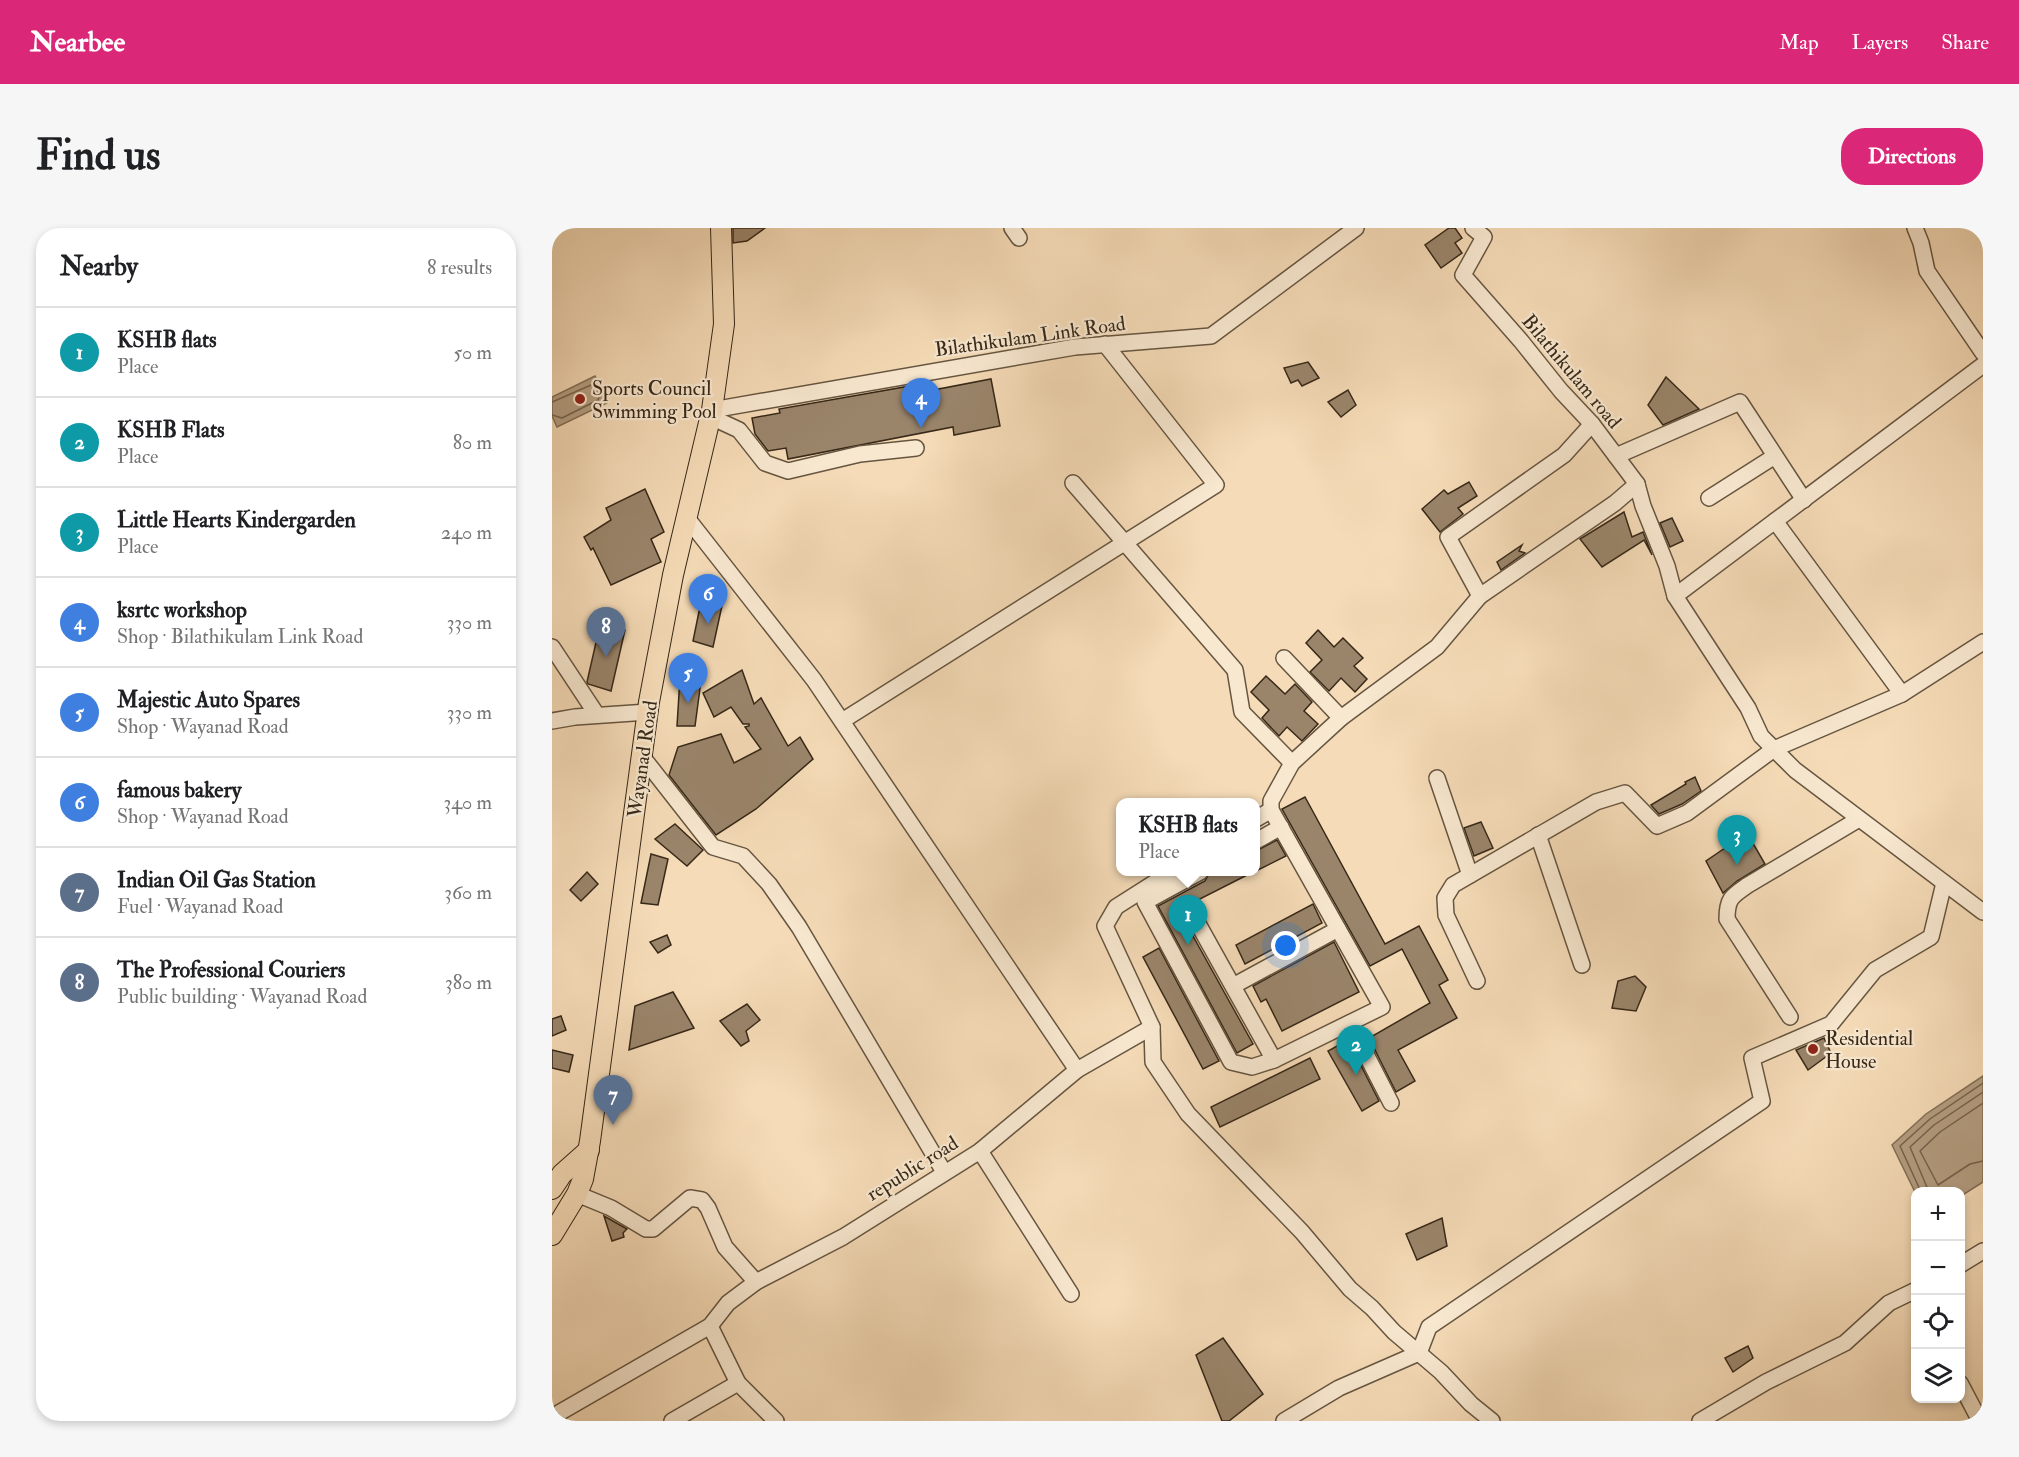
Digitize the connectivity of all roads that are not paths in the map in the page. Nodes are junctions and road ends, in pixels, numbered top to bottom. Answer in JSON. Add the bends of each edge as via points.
{"nodes":[{"id":1,"x":721,"y":228,"type":"edge"},
{"id":2,"x":1356,"y":228,"type":"edge"},
{"id":3,"x":1915,"y":228,"type":"edge"},
{"id":4,"x":1483,"y":231,"type":"edge"},
{"id":5,"x":1106,"y":344,"type":"junction"},
{"id":6,"x":1983,"y":353,"type":"edge"},
{"id":7,"x":1983,"y":365,"type":"edge"},
{"id":8,"x":712,"y":413,"type":"junction"},
{"id":9,"x":1592,"y":424,"type":"junction"},
{"id":10,"x":916,"y":448,"type":"dead end"},
{"id":11,"x":1616,"y":456,"type":"junction"},
{"id":12,"x":1775,"y":456,"type":"junction"},
{"id":13,"x":1073,"y":483,"type":"dead end"},
{"id":14,"x":1637,"y":484,"type":"junction"},
{"id":15,"x":1709,"y":498,"type":"dead end"},
{"id":16,"x":1804,"y":500,"type":"junction"},
{"id":17,"x":687,"y":518,"type":"junction"},
{"id":18,"x":1775,"y":522,"type":"junction"},
{"id":19,"x":1123,"y":542,"type":"junction"},
{"id":20,"x":1480,"y":596,"type":"junction"},
{"id":21,"x":1675,"y":596,"type":"junction"},
{"id":22,"x":1983,"y":642,"type":"edge"},
{"id":23,"x":552,"y":647,"type":"edge"},
{"id":24,"x":1284,"y":658,"type":"dead end"},
{"id":25,"x":1902,"y":694,"type":"junction"},
{"id":26,"x":648,"y":712,"type":"junction"},
{"id":27,"x":597,"y":715,"type":"junction"},
{"id":28,"x":1341,"y":718,"type":"junction"},
{"id":29,"x":552,"y":721,"type":"edge"},
{"id":30,"x":842,"y":721,"type":"junction"},
{"id":31,"x":1774,"y":749,"type":"junction"},
{"id":32,"x":641,"y":755,"type":"junction"},
{"id":33,"x":1292,"y":763,"type":"junction"},
{"id":34,"x":1437,"y":778,"type":"dead end"},
{"id":35,"x":1271,"y":810,"type":"junction"},
{"id":36,"x":1260,"y":817,"type":"edge"},
{"id":37,"x":1859,"y":819,"type":"junction"},
{"id":38,"x":1281,"y":827,"type":"junction"},
{"id":39,"x":1538,"y":836,"type":"junction"},
{"id":40,"x":1260,"y":839,"type":"edge"},
{"id":41,"x":1470,"y":875,"type":"junction"},
{"id":42,"x":1166,"y":876,"type":"edge"},
{"id":43,"x":1193,"y":876,"type":"edge"},
{"id":44,"x":1944,"y":883,"type":"junction"},
{"id":45,"x":1983,"y":912,"type":"edge"},
{"id":46,"x":1197,"y":922,"type":"dead end"},
{"id":47,"x":1338,"y":929,"type":"junction"},
{"id":48,"x":1582,"y":965,"type":"dead end"},
{"id":49,"x":1477,"y":981,"type":"dead end"},
{"id":50,"x":1233,"y":986,"type":"junction"},
{"id":51,"x":1790,"y":1017,"type":"dead end"},
{"id":52,"x":1350,"y":1023,"type":"junction"},
{"id":53,"x":1152,"y":1027,"type":"junction"},
{"id":54,"x":1274,"y":1060,"type":"junction"},
{"id":55,"x":1077,"y":1071,"type":"junction"},
{"id":56,"x":1391,"y":1103,"type":"dead end"},
{"id":57,"x":588,"y":1150,"type":"junction"},
{"id":58,"x":980,"y":1151,"type":"junction"},
{"id":59,"x":944,"y":1172,"type":"junction"},
{"id":60,"x":552,"y":1189,"type":"edge"},
{"id":61,"x":577,"y":1194,"type":"junction"},
{"id":62,"x":552,"y":1235,"type":"edge"},
{"id":63,"x":1983,"y":1251,"type":"edge"},
{"id":64,"x":1965,"y":1261,"type":"edge"},
{"id":65,"x":756,"y":1282,"type":"junction"},
{"id":66,"x":1071,"y":1294,"type":"dead end"},
{"id":67,"x":1911,"y":1294,"type":"edge"},
{"id":68,"x":710,"y":1326,"type":"junction"},
{"id":69,"x":1419,"y":1353,"type":"junction"},
{"id":70,"x":738,"y":1383,"type":"junction"},
{"id":71,"x":1965,"y":1392,"type":"edge"},
{"id":72,"x":552,"y":1418,"type":"edge"},
{"id":73,"x":672,"y":1421,"type":"edge"},
{"id":74,"x":776,"y":1421,"type":"edge"},
{"id":75,"x":1284,"y":1421,"type":"edge"},
{"id":76,"x":1492,"y":1421,"type":"edge"},
{"id":77,"x":1700,"y":1421,"type":"edge"},
{"id":78,"x":1980,"y":1421,"type":"edge"}],
"edges":[{"from":1,"to":8,"type":"main road","name":"Wayanad Road","via":[[724,324]]},
{"from":2,"to":5,"type":"street","name":"Bilathikulam Link Road","via":[[1210,336]]},
{"from":3,"to":6,"type":"street","via":[[1927,271]]},
{"from":4,"to":9,"type":"street","name":"Bilathikulam road","via":[[1463,275]]},
{"from":5,"to":8,"type":"street","name":"Bilathikulam Link Road"},
{"from":5,"to":19,"type":"street","via":[[1216,485]]},
{"from":7,"to":16,"type":"street"},
{"from":8,"to":10,"type":"street","via":[[739,430],[765,464],[788,471],[860,454]]},
{"from":8,"to":17,"type":"main road","name":"Wayanad Road"},
{"from":9,"to":11,"type":"street","name":"Bilathikulam road"},
{"from":9,"to":20,"type":"street","via":[[1564,455],[1448,537]]},
{"from":11,"to":12,"type":"street","name":"Bilathikulam road","via":[[1740,402]]},
{"from":11,"to":14,"type":"street"},
{"from":12,"to":15,"type":"street"},
{"from":12,"to":16,"type":"street","name":"Bilathikulam road"},
{"from":13,"to":19,"type":"street"},
{"from":14,"to":20,"type":"street"},
{"from":14,"to":21,"type":"street"},
{"from":16,"to":18,"type":"street"},
{"from":17,"to":26,"type":"main road","name":"Wayanad Road"},
{"from":17,"to":30,"type":"street"},
{"from":18,"to":21,"type":"street"},
{"from":18,"to":25,"type":"street"},
{"from":19,"to":30,"type":"street"},
{"from":19,"to":33,"type":"street","via":[[1235,670],[1242,712]]},
{"from":20,"to":28,"type":"street","via":[[1437,647]]},
{"from":21,"to":31,"type":"street","via":[[1748,708],[1761,736]]},
{"from":22,"to":25,"type":"street"},
{"from":23,"to":27,"type":"street"},
{"from":24,"to":28,"type":"street"},
{"from":25,"to":31,"type":"street"},
{"from":26,"to":27,"type":"street"},
{"from":26,"to":32,"type":"main road","name":"Wayanad Road"},
{"from":27,"to":29,"type":"street"},
{"from":28,"to":33,"type":"street"},
{"from":30,"to":55,"type":"street"},
{"from":31,"to":37,"type":"street"},
{"from":31,"to":39,"type":"street","via":[[1687,813],[1657,826],[1625,793],[1596,801]]},
{"from":32,"to":57,"type":"main road","name":"Wayanad Road"},
{"from":32,"to":59,"type":"street","via":[[713,848],[743,855],[769,884],[799,927]]},
{"from":33,"to":35,"type":"street","via":[[1271,801]]},
{"from":34,"to":41,"type":"street"},
{"from":35,"to":36,"type":"street"},
{"from":35,"to":38,"type":"street"},
{"from":37,"to":44,"type":"street"},
{"from":37,"to":51,"type":"street","via":[[1748,885],[1732,896],[1727,905],[1727,919]]},
{"from":38,"to":40,"type":"street"},
{"from":38,"to":47,"type":"street"},
{"from":39,"to":41,"type":"street"},
{"from":39,"to":48,"type":"street"},
{"from":41,"to":49,"type":"street","via":[[1453,885],[1445,898],[1446,915]]},
{"from":42,"to":53,"type":"street","via":[[1116,908],[1105,926]]},
{"from":43,"to":54,"type":"street","via":[[1144,902],[1231,1062],[1252,1067]]},
{"from":44,"to":45,"type":"street"},
{"from":44,"to":69,"type":"street","via":[[1931,937],[1875,970],[1831,1024],[1752,1058],[1762,1101],[1429,1327]]},
{"from":46,"to":50,"type":"street"},
{"from":47,"to":50,"type":"street"},
{"from":47,"to":52,"type":"street","via":[[1382,1007]]},
{"from":50,"to":54,"type":"street"},
{"from":52,"to":54,"type":"street"},
{"from":52,"to":56,"type":"street"},
{"from":53,"to":55,"type":"street","name":"republic road"},
{"from":53,"to":69,"type":"street","via":[[1153,1062],[1188,1114],[1302,1232],[1350,1289]]},
{"from":55,"to":58,"type":"street","name":"republic road"},
{"from":57,"to":60,"type":"main road"},
{"from":57,"to":61,"type":"main road","name":"Wayanad Road","via":[[584,1179]]},
{"from":58,"to":59,"type":"street","name":"republic road"},
{"from":58,"to":66,"type":"street"},
{"from":59,"to":65,"type":"street","name":"republic road","via":[[843,1237]]},
{"from":61,"to":62,"type":"main road","name":"Wayanad Road"},
{"from":61,"to":65,"type":"street","via":[[646,1229],[653,1228],[690,1198],[702,1200],[725,1247]]},
{"from":63,"to":64,"type":"street"},
{"from":65,"to":68,"type":"street","name":"republic road","via":[[728,1303]]},
{"from":67,"to":77,"type":"street","via":[[1889,1303],[1845,1343],[1766,1382]]},
{"from":68,"to":70,"type":"street"},
{"from":68,"to":72,"type":"street"},
{"from":69,"to":75,"type":"street","via":[[1339,1388]]},
{"from":69,"to":76,"type":"street"},
{"from":70,"to":73,"type":"street"},
{"from":70,"to":74,"type":"street"},
{"from":71,"to":78,"type":"street"}]}
